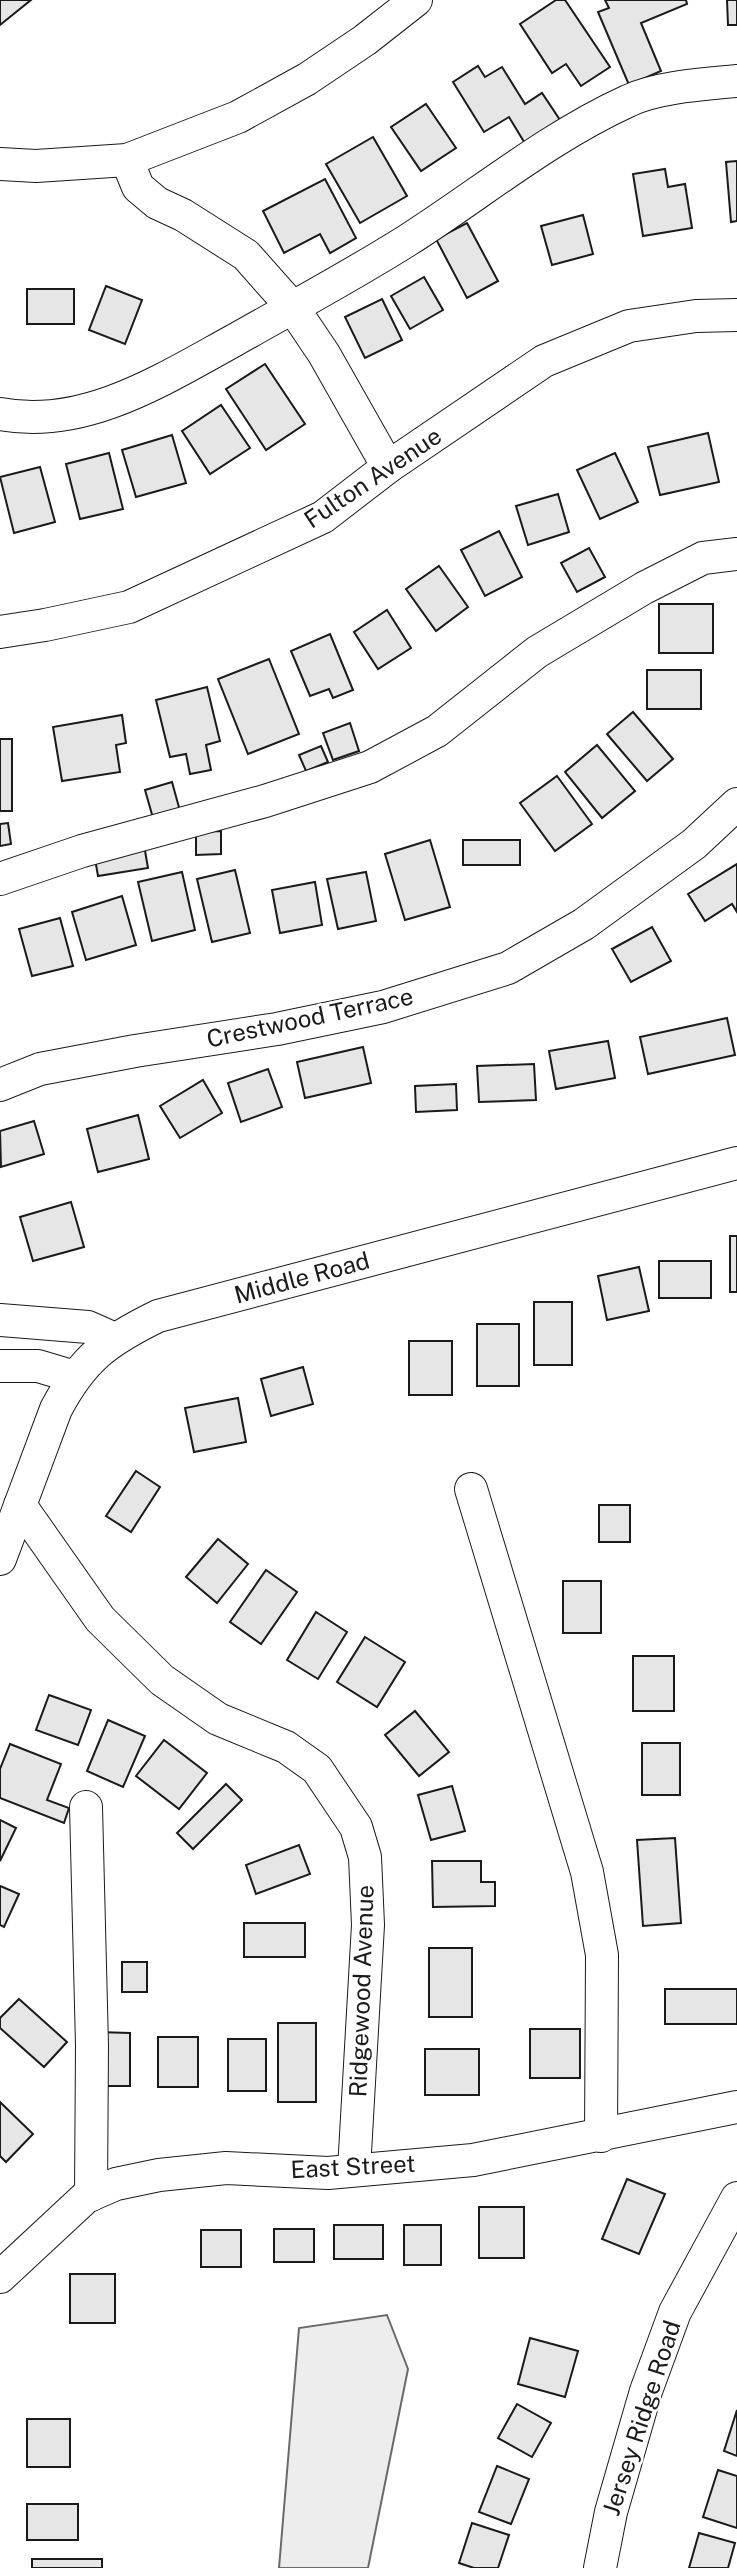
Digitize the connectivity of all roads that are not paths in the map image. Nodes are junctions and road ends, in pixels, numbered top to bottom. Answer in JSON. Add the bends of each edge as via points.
{"nodes":[{"id":1,"x":416,"y":0,"type":"edge"},
{"id":2,"x":737,"y":81,"type":"edge"},
{"id":3,"x":127,"y":160,"type":"junction"},
{"id":4,"x":0,"y":164,"type":"edge"},
{"id":5,"x":293,"y":308,"type":"junction"},
{"id":6,"x":737,"y":315,"type":"edge"},
{"id":7,"x":0,"y":414,"type":"edge"},
{"id":8,"x":388,"y":467,"type":"junction"},
{"id":9,"x":737,"y":554,"type":"edge"},
{"id":10,"x":0,"y":632,"type":"edge"},
{"id":11,"x":737,"y":804,"type":"edge"},
{"id":12,"x":0,"y":879,"type":"edge"},
{"id":13,"x":0,"y":1085,"type":"edge"},
{"id":14,"x":737,"y":1163,"type":"edge"},
{"id":15,"x":0,"y":1320,"type":"edge"},
{"id":16,"x":115,"y":1339,"type":"junction"},
{"id":17,"x":0,"y":1366,"type":"edge"},
{"id":18,"x":75,"y":1377,"type":"junction"},
{"id":19,"x":471,"y":1489,"type":"dead end"},
{"id":20,"x":20,"y":1505,"type":"junction"},
{"id":21,"x":0,"y":1559,"type":"edge"},
{"id":22,"x":86,"y":1807,"type":"dead end"},
{"id":23,"x":737,"y":2107,"type":"edge"},
{"id":24,"x":601,"y":2136,"type":"junction"},
{"id":25,"x":354,"y":2170,"type":"junction"},
{"id":26,"x":91,"y":2195,"type":"junction"},
{"id":27,"x":737,"y":2197,"type":"edge"},
{"id":28,"x":0,"y":2277,"type":"edge"},
{"id":29,"x":600,"y":2568,"type":"edge"}],
"edges":[{"from":1,"to":3,"type":"street","via":[[307,79],[238,117]]},
{"from":2,"to":5,"type":"street","via":[[630,99],[558,139],[407,241]]},
{"from":3,"to":4,"type":"street"},
{"from":3,"to":5,"type":"street","via":[[138,187],[246,255]]},
{"from":5,"to":7,"type":"street","via":[[141,392],[58,417]]},
{"from":5,"to":8,"type":"street"},
{"from":6,"to":8,"type":"street","name":"Fulton Avenue","via":[[629,326],[544,361]]},
{"from":8,"to":10,"type":"street","name":"Fulton Avenue","via":[[323,517],[129,607]]},
{"from":9,"to":12,"type":"street","via":[[703,558],[644,588],[537,652],[437,731],[370,767],[265,801],[82,850]]},
{"from":11,"to":13,"type":"street","name":"Crestwood Terrace","via":[[694,844],[584,925],[508,968],[383,1007],[40,1069]]},
{"from":14,"to":16,"type":"street","name":"Middle Road","via":[[158,1316]]},
{"from":15,"to":16,"type":"street","via":[[88,1327]]},
{"from":16,"to":18,"type":"street","name":"Middle Road","via":[[95,1353]]},
{"from":17,"to":18,"type":"street","via":[[38,1366]]},
{"from":18,"to":20,"type":"street","name":"Middle Road","via":[[56,1409]]},
{"from":19,"to":24,"type":"street","via":[[587,1872],[602,1955]]},
{"from":20,"to":21,"type":"street","name":"Middle Road"},
{"from":20,"to":25,"type":"street","name":"Ridgewood Avenue","via":[[100,1619],[162,1680],[218,1719],[286,1747],[317,1769],[356,1827],[365,1857],[368,1925]]},
{"from":22,"to":26,"type":"street"},
{"from":23,"to":24,"type":"street","name":"East Street"},
{"from":24,"to":25,"type":"street","name":"East Street","via":[[473,2160]]},
{"from":25,"to":26,"type":"street","name":"East Street","via":[[212,2170],[159,2175]]},
{"from":26,"to":28,"type":"street","name":"East Street"},
{"from":27,"to":29,"type":"street","name":"Jersey Ridge Road","via":[[675,2312],[646,2391]]}]}
